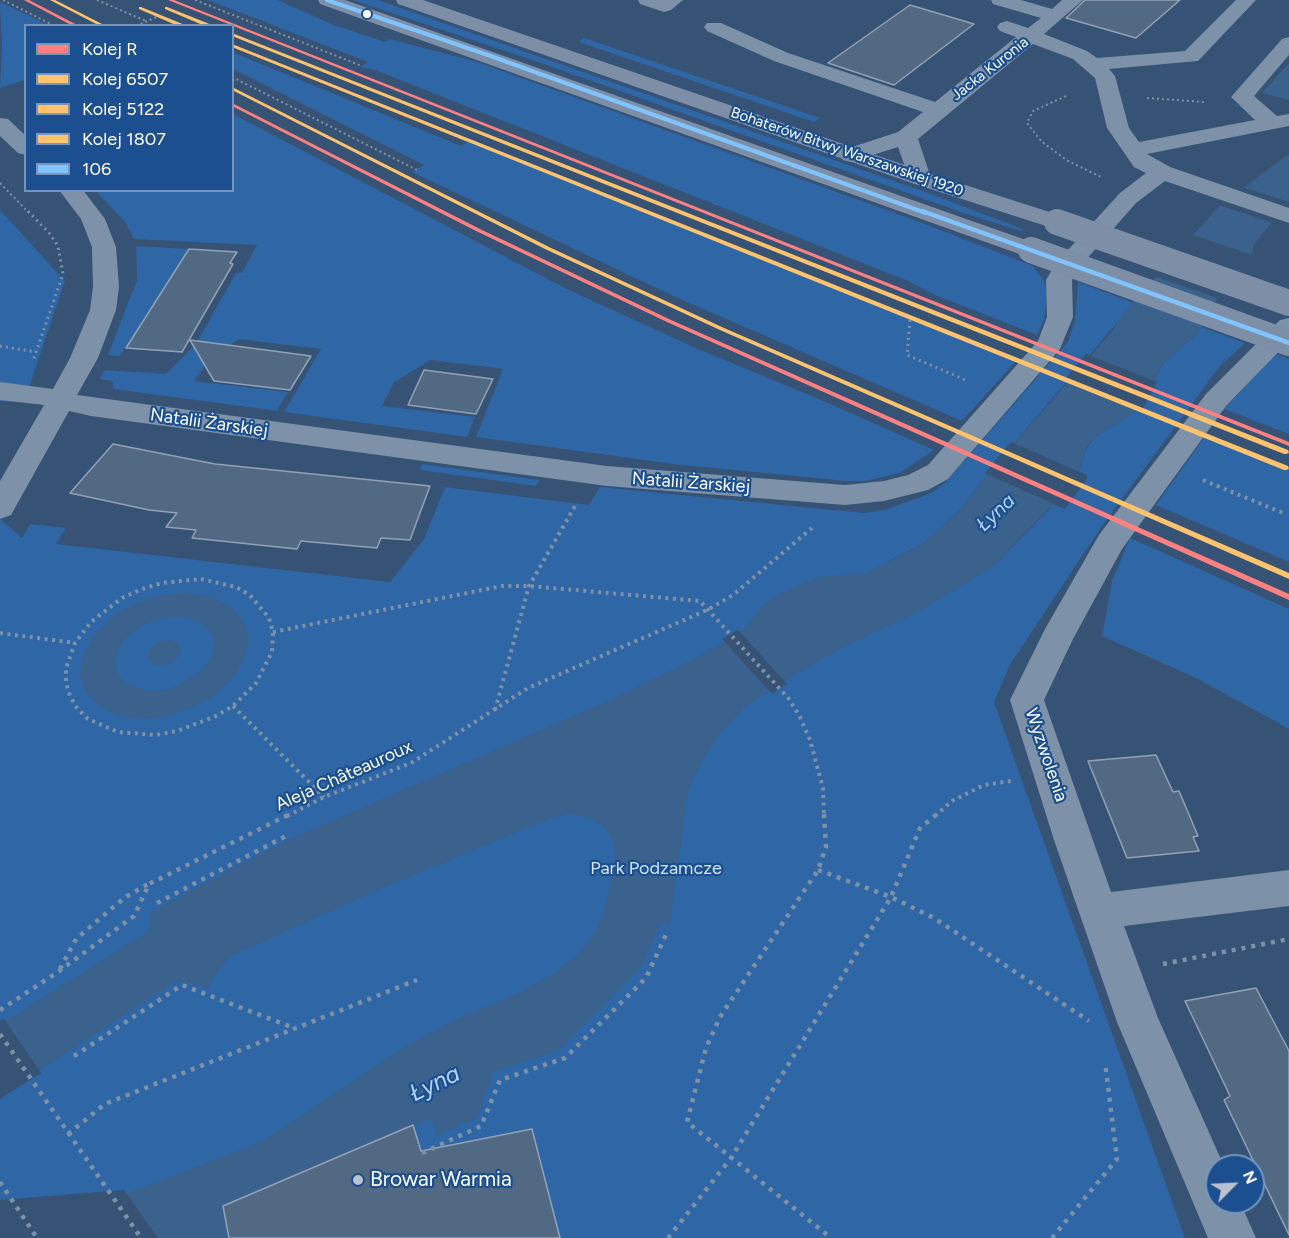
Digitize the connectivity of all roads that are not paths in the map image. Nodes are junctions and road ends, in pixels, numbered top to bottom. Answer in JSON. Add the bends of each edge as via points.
{"nodes":[{"id":1,"x":327,"y":0,"type":"edge"},
{"id":2,"x":405,"y":0,"type":"edge"},
{"id":3,"x":647,"y":0,"type":"edge"},
{"id":4,"x":674,"y":0,"type":"edge"},
{"id":5,"x":1000,"y":0,"type":"edge"},
{"id":6,"x":1074,"y":0,"type":"edge"},
{"id":7,"x":1247,"y":0,"type":"edge"},
{"id":8,"x":1056,"y":16,"type":"junction"},
{"id":9,"x":714,"y":27,"type":"dead end"},
{"id":10,"x":1007,"y":27,"type":"dead end"},
{"id":11,"x":1032,"y":36,"type":"junction"},
{"id":12,"x":1289,"y":43,"type":"edge"},
{"id":13,"x":1093,"y":64,"type":"junction"},
{"id":14,"x":938,"y":110,"type":"junction"},
{"id":15,"x":1281,"y":122,"type":"edge"},
{"id":16,"x":0,"y":124,"type":"edge"},
{"id":17,"x":906,"y":137,"type":"junction"},
{"id":18,"x":24,"y":146,"type":"edge"},
{"id":19,"x":1132,"y":150,"type":"junction"},
{"id":20,"x":850,"y":154,"type":"junction"},
{"id":21,"x":1162,"y":172,"type":"junction"},
{"id":22,"x":920,"y":178,"type":"junction"},
{"id":23,"x":71,"y":192,"type":"edge"},
{"id":24,"x":1289,"y":216,"type":"edge"},
{"id":25,"x":1289,"y":303,"type":"edge"},
{"id":26,"x":1289,"y":326,"type":"edge"},
{"id":27,"x":1289,"y":343,"type":"edge"},
{"id":28,"x":0,"y":390,"type":"edge"},
{"id":29,"x":60,"y":400,"type":"junction"},
{"id":30,"x":0,"y":508,"type":"edge"},
{"id":31,"x":1289,"y":888,"type":"edge"},
{"id":32,"x":1099,"y":911,"type":"junction"},
{"id":33,"x":1232,"y":1238,"type":"edge"}],
"edges":[{"from":1,"to":27,"type":"main road","name":"Bohaterów Bitwy Warszawskiej 1920","bridge":true},
{"from":2,"to":20,"type":"main road","name":"Bohaterów Bitwy Warszawskiej 1920"},
{"from":3,"to":4,"type":"street","via":[[664,6]]},
{"from":5,"to":8,"type":"street"},
{"from":6,"to":8,"type":"street","name":"Jacka Kuronia"},
{"from":7,"to":13,"type":"street","via":[[1191,57]]},
{"from":8,"to":11,"type":"street","name":"Jacka Kuronia"},
{"from":9,"to":14,"type":"street","via":[[781,57]]},
{"from":10,"to":11,"type":"street"},
{"from":11,"to":13,"type":"street"},
{"from":11,"to":14,"type":"street","name":"Jacka Kuronia"},
{"from":12,"to":15,"type":"street","via":[[1242,97]]},
{"from":13,"to":19,"type":"street","via":[[1105,76],[1118,128]]},
{"from":14,"to":17,"type":"street","name":"Jacka Kuronia"},
{"from":15,"to":19,"type":"street"},
{"from":16,"to":18,"type":"street"},
{"from":17,"to":20,"type":"street","name":"Jacka Kuronia"},
{"from":17,"to":22,"type":"street"},
{"from":19,"to":21,"type":"street","via":[[1142,162]]},
{"from":20,"to":22,"type":"main road","name":"Bohaterów Bitwy Warszawskiej 1920"},
{"from":21,"to":24,"type":"street"},
{"from":21,"to":29,"type":"street","name":"Natalii Żarskiej","via":[[1128,198],[1065,268],[1059,279],[1060,317],[1051,343],[938,472],[895,488],[845,495],[607,476]]},
{"from":22,"to":25,"type":"main road","name":"Bohaterów Bitwy Warszawskiej 1920","bridge":true},
{"from":23,"to":29,"type":"street","via":[[99,231],[106,287],[93,338]]},
{"from":26,"to":32,"type":"street","name":"Wyzwolenia","via":[[1216,400],[1110,543],[1027,700]]},
{"from":28,"to":29,"type":"street","name":"Natalii Żarskiej"},
{"from":29,"to":30,"type":"street"},
{"from":31,"to":32,"type":"street"},
{"from":32,"to":33,"type":"street","name":"Wyzwolenia","via":[[1138,1022]]}]}
